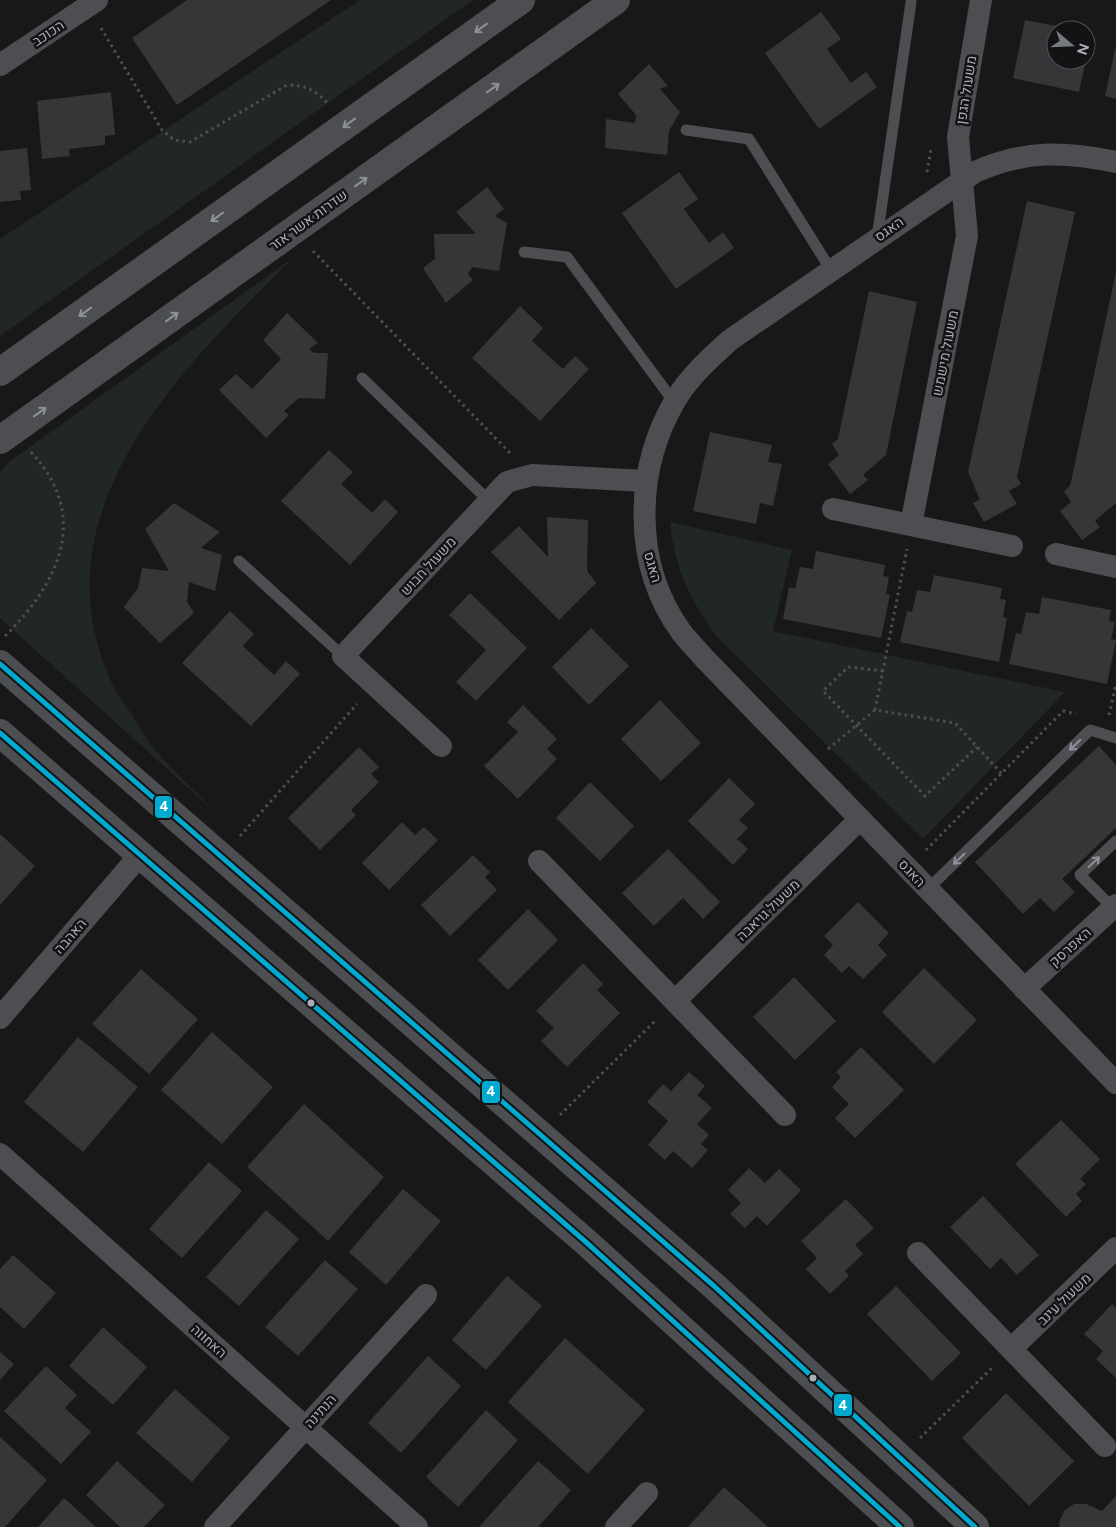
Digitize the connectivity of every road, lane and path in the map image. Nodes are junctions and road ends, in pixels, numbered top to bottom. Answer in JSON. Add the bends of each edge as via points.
{"nodes":[{"id":1,"x":521,"y":0,"type":"edge"},
{"id":2,"x":616,"y":0,"type":"edge"},
{"id":3,"x":980,"y":0,"type":"edge"},
{"id":4,"x":89,"y":2,"type":"edge"},
{"id":5,"x":911,"y":2,"type":"dead end"},
{"id":6,"x":0,"y":66,"type":"edge"},
{"id":7,"x":344,"y":126,"type":"junction"},
{"id":8,"x":686,"y":130,"type":"dead end"},
{"id":9,"x":1116,"y":162,"type":"edge"},
{"id":10,"x":961,"y":180,"type":"junction"},
{"id":11,"x":293,"y":231,"type":"junction"},
{"id":12,"x":877,"y":238,"type":"junction"},
{"id":13,"x":524,"y":252,"type":"dead end"},
{"id":14,"x":831,"y":270,"type":"junction"},
{"id":15,"x":0,"y":372,"type":"edge"},
{"id":16,"x":362,"y":378,"type":"dead end"},
{"id":17,"x":674,"y":402,"type":"junction"},
{"id":18,"x":6,"y":436,"type":"edge"},
{"id":19,"x":532,"y":475,"type":"junction"},
{"id":20,"x":646,"y":481,"type":"junction"},
{"id":21,"x":489,"y":501,"type":"junction"},
{"id":22,"x":833,"y":509,"type":"dead end"},
{"id":23,"x":911,"y":525,"type":"junction"},
{"id":24,"x":1012,"y":546,"type":"dead end"},
{"id":25,"x":1056,"y":554,"type":"dead end"},
{"id":26,"x":239,"y":561,"type":"dead end"},
{"id":27,"x":1116,"y":567,"type":"edge"},
{"id":28,"x":0,"y":641,"type":"edge"},
{"id":29,"x":343,"y":656,"type":"junction"},
{"id":30,"x":0,"y":664,"type":"edge"},
{"id":31,"x":883,"y":671,"type":"junction"},
{"id":32,"x":374,"y":684,"type":"junction"},
{"id":33,"x":1116,"y":684,"type":"edge"},
{"id":34,"x":875,"y":710,"type":"junction"},
{"id":35,"x":1081,"y":715,"type":"dead end"},
{"id":36,"x":1108,"y":721,"type":"dead end"},
{"id":37,"x":856,"y":726,"type":"junction"},
{"id":38,"x":0,"y":733,"type":"edge"},
{"id":39,"x":1116,"y":738,"type":"edge"},
{"id":40,"x":441,"y":746,"type":"dead end"},
{"id":41,"x":977,"y":747,"type":"junction"},
{"id":42,"x":808,"y":766,"type":"junction"},
{"id":43,"x":1003,"y":775,"type":"junction"},
{"id":44,"x":860,"y":819,"type":"junction"},
{"id":45,"x":1116,"y":841,"type":"edge"},
{"id":46,"x":140,"y":855,"type":"junction"},
{"id":47,"x":221,"y":857,"type":"junction"},
{"id":48,"x":539,"y":861,"type":"dead end"},
{"id":49,"x":908,"y":867,"type":"junction"},
{"id":50,"x":928,"y":889,"type":"junction"},
{"id":51,"x":1114,"y":907,"type":"edge"},
{"id":52,"x":1024,"y":988,"type":"junction"},
{"id":53,"x":675,"y":1001,"type":"junction"},
{"id":54,"x":0,"y":1018,"type":"edge"},
{"id":55,"x":1116,"y":1083,"type":"edge"},
{"id":56,"x":785,"y":1115,"type":"dead end"},
{"id":57,"x":541,"y":1135,"type":"junction"},
{"id":58,"x":0,"y":1154,"type":"edge"},
{"id":59,"x":1116,"y":1248,"type":"edge"},
{"id":60,"x":918,"y":1253,"type":"dead end"},
{"id":61,"x":426,"y":1295,"type":"dead end"},
{"id":62,"x":1011,"y":1349,"type":"junction"},
{"id":63,"x":305,"y":1427,"type":"junction"},
{"id":64,"x":1105,"y":1446,"type":"dead end"},
{"id":65,"x":900,"y":1457,"type":"junction"},
{"id":66,"x":647,"y":1493,"type":"dead end"},
{"id":67,"x":215,"y":1527,"type":"edge"},
{"id":68,"x":417,"y":1527,"type":"edge"},
{"id":69,"x":616,"y":1527,"type":"edge"},
{"id":70,"x":900,"y":1527,"type":"edge"},
{"id":71,"x":975,"y":1527,"type":"edge"}],
"edges":[{"from":1,"to":7,"type":"street","one_way":true},
{"from":11,"to":2,"type":"street","name":"שדרות אשר אזר","one_way":true},
{"from":3,"to":10,"type":"street","name":"משעול הגפן","via":[[958,137]]},
{"from":4,"to":6,"type":"street","name":"הכוכב"},
{"from":4,"to":7,"type":"path","via":[[162,130],[174,140],[190,142],[287,85],[302,85],[320,94]]},
{"from":5,"to":12,"type":"lane"},
{"from":7,"to":15,"type":"street","one_way":true},
{"from":8,"to":14,"type":"lane","via":[[749,139]]},
{"from":9,"to":10,"type":"street","name":"האגס","via":[[1078,155],[1038,154],[1000,162]]},
{"from":10,"to":12,"type":"street","name":"האגס"},
{"from":10,"to":23,"type":"street","name":"משעול מישמש","via":[[967,236]]},
{"from":18,"to":11,"type":"street","name":"שדרות אשר אזר","one_way":true},
{"from":11,"to":19,"type":"path"},
{"from":12,"to":14,"type":"street","name":"האגס"},
{"from":13,"to":17,"type":"lane","via":[[567,257]]},
{"from":14,"to":17,"type":"street","name":"האגס","via":[[730,340],[700,368]]},
{"from":16,"to":21,"type":"lane"},
{"from":17,"to":20,"type":"street","name":"האגס","via":[[659,432]]},
{"from":18,"to":28,"type":"path","via":[[34,456],[51,480],[61,504],[64,526],[62,549],[43,592]]},
{"from":19,"to":20,"type":"street","name":"משעול חבוש"},
{"from":19,"to":21,"type":"street","name":"משעול חבוש","via":[[507,482]]},
{"from":20,"to":42,"type":"street","name":"האגס","via":[[645,536],[652,570],[682,633]]},
{"from":21,"to":29,"type":"street","name":"משעול חבוש"},
{"from":22,"to":23,"type":"street"},
{"from":23,"to":24,"type":"street"},
{"from":23,"to":31,"type":"path"},
{"from":25,"to":27,"type":"street"},
{"from":26,"to":29,"type":"lane"},
{"from":29,"to":32,"type":"street"},
{"from":30,"to":47,"type":"street"},
{"from":31,"to":34,"type":"path"},
{"from":31,"to":37,"type":"path","via":[[848,668],[822,692]]},
{"from":32,"to":40,"type":"street"},
{"from":32,"to":47,"type":"path"},
{"from":33,"to":36,"type":"path"},
{"from":34,"to":37,"type":"path"},
{"from":34,"to":41,"type":"path","via":[[955,723]]},
{"from":35,"to":43,"type":"path","via":[[1063,711]]},
{"from":37,"to":41,"type":"path","via":[[925,796]]},
{"from":37,"to":42,"type":"path"},
{"from":38,"to":46,"type":"street"},
{"from":39,"to":50,"type":"lane","one_way":true,"via":[[1090,730]]},
{"from":41,"to":43,"type":"path"},
{"from":42,"to":44,"type":"street","name":"האגס"},
{"from":43,"to":49,"type":"path"},
{"from":44,"to":49,"type":"street","name":"האגס"},
{"from":44,"to":53,"type":"street","name":"משעול גויאבה"},
{"from":51,"to":45,"type":"lane","one_way":true,"via":[[1080,875]]},
{"from":46,"to":54,"type":"street","name":"האהבה"},
{"from":46,"to":70,"type":"street","via":[[609,1263]]},
{"from":47,"to":57,"type":"street"},
{"from":48,"to":53,"type":"street"},
{"from":49,"to":50,"type":"street","name":"האגס"},
{"from":50,"to":52,"type":"street","name":"האגס"},
{"from":51,"to":52,"type":"street","name":"האפרסק"},
{"from":52,"to":55,"type":"street","name":"האגס"},
{"from":53,"to":56,"type":"street"},
{"from":53,"to":57,"type":"path"},
{"from":57,"to":65,"type":"street","via":[[721,1292]]},
{"from":58,"to":63,"type":"street","name":"האחווה"},
{"from":59,"to":62,"type":"street","name":"משעול עינב"},
{"from":60,"to":62,"type":"street"},
{"from":61,"to":63,"type":"street","name":"הנתינה"},
{"from":62,"to":64,"type":"street"},
{"from":62,"to":65,"type":"path"},
{"from":63,"to":67,"type":"street","name":"הנתינה"},
{"from":63,"to":68,"type":"street","name":"האחווה"},
{"from":65,"to":71,"type":"street"},
{"from":66,"to":69,"type":"street"}]}
